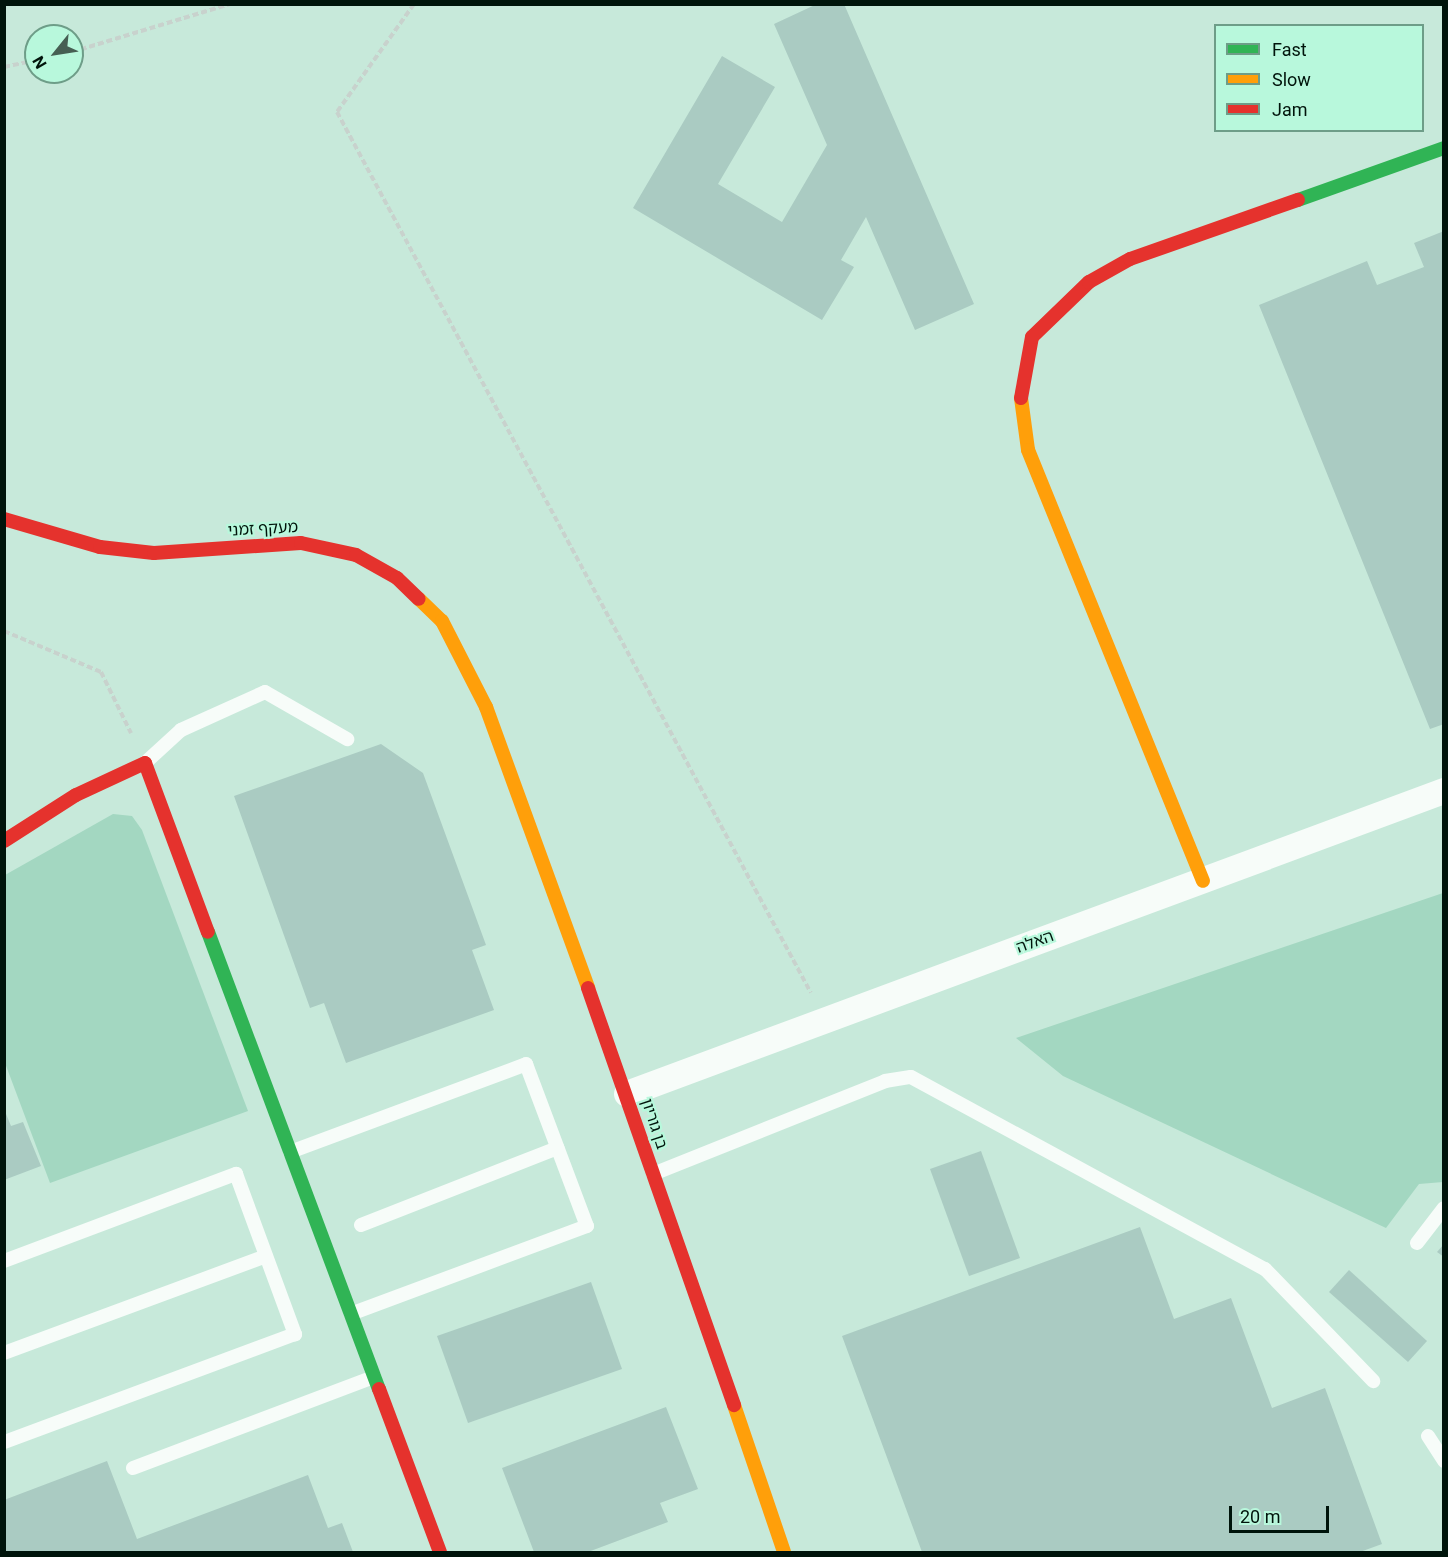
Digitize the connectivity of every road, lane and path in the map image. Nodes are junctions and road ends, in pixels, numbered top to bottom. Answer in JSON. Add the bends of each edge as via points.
{"nodes":[{"id":1,"x":230,"y":4,"type":"edge"},
{"id":2,"x":414,"y":4,"type":"edge"},
{"id":3,"x":84,"y":48,"type":"edge"},
{"id":4,"x":24,"y":63,"type":"edge"},
{"id":5,"x":4,"y":67,"type":"edge"},
{"id":6,"x":1443,"y":148,"type":"edge"},
{"id":7,"x":4,"y":519,"type":"edge"},
{"id":8,"x":4,"y":632,"type":"edge"},
{"id":9,"x":486,"y":707,"type":"joint"},
{"id":10,"x":347,"y":739,"type":"dead end"},
{"id":11,"x":145,"y":763,"type":"junction"},
{"id":12,"x":1443,"y":791,"type":"edge"},
{"id":13,"x":4,"y":841,"type":"edge"},
{"id":14,"x":1203,"y":880,"type":"junction"},
{"id":15,"x":825,"y":1020,"type":"junction"},
{"id":16,"x":627,"y":1094,"type":"junction"},
{"id":17,"x":557,"y":1148,"type":"junction"},
{"id":18,"x":290,"y":1152,"type":"junction"},
{"id":19,"x":653,"y":1174,"type":"junction"},
{"id":20,"x":1443,"y":1208,"type":"edge"},
{"id":21,"x":360,"y":1225,"type":"dead end"},
{"id":22,"x":1417,"y":1243,"type":"dead end"},
{"id":23,"x":266,"y":1256,"type":"junction"},
{"id":24,"x":4,"y":1260,"type":"edge"},
{"id":25,"x":351,"y":1314,"type":"junction"},
{"id":26,"x":4,"y":1353,"type":"edge"},
{"id":27,"x":374,"y":1377,"type":"junction"},
{"id":28,"x":1373,"y":1381,"type":"dead end"},
{"id":29,"x":1428,"y":1436,"type":"dead end"},
{"id":30,"x":4,"y":1442,"type":"edge"},
{"id":31,"x":1443,"y":1461,"type":"edge"},
{"id":32,"x":133,"y":1468,"type":"dead end"},
{"id":33,"x":440,"y":1552,"type":"edge"},
{"id":34,"x":784,"y":1552,"type":"edge"}],
"edges":[{"from":1,"to":3,"type":"path","via":[[132,38]]},
{"from":2,"to":15,"type":"path","via":[[337,112]]},
{"from":4,"to":5,"type":"path"},
{"from":6,"to":14,"type":"street","via":[[1131,259],[1089,282],[1032,338],[1019,407],[1028,450]]},
{"from":7,"to":9,"type":"street","name":"מעקף זמני","via":[[99,547],[154,553],[301,543],[356,555],[397,578],[442,621]]},
{"from":8,"to":11,"type":"path","via":[[101,672]]},
{"from":9,"to":16,"type":"street","name":"בן גוריון"},
{"from":10,"to":11,"type":"lane","via":[[265,692],[181,730]]},
{"from":11,"to":13,"type":"street","via":[[76,795]]},
{"from":11,"to":18,"type":"street"},
{"from":12,"to":14,"type":"street","name":"האלה"},
{"from":14,"to":15,"type":"street","name":"האלה"},
{"from":15,"to":16,"type":"street","name":"האלה"},
{"from":16,"to":19,"type":"street","name":"בן גוריון"},
{"from":17,"to":18,"type":"lane","via":[[526,1064]]},
{"from":17,"to":21,"type":"lane"},
{"from":17,"to":25,"type":"lane","via":[[587,1226]]},
{"from":18,"to":25,"type":"street"},
{"from":19,"to":28,"type":"lane","via":[[885,1081],[910,1077],[1265,1269]]},
{"from":19,"to":34,"type":"street","name":"בן גוריון"},
{"from":20,"to":22,"type":"lane"},
{"from":23,"to":24,"type":"lane","via":[[236,1174]]},
{"from":23,"to":26,"type":"lane"},
{"from":23,"to":30,"type":"lane","via":[[295,1334]]},
{"from":25,"to":27,"type":"street"},
{"from":27,"to":32,"type":"lane"},
{"from":27,"to":33,"type":"street"},
{"from":29,"to":31,"type":"lane"}]}
